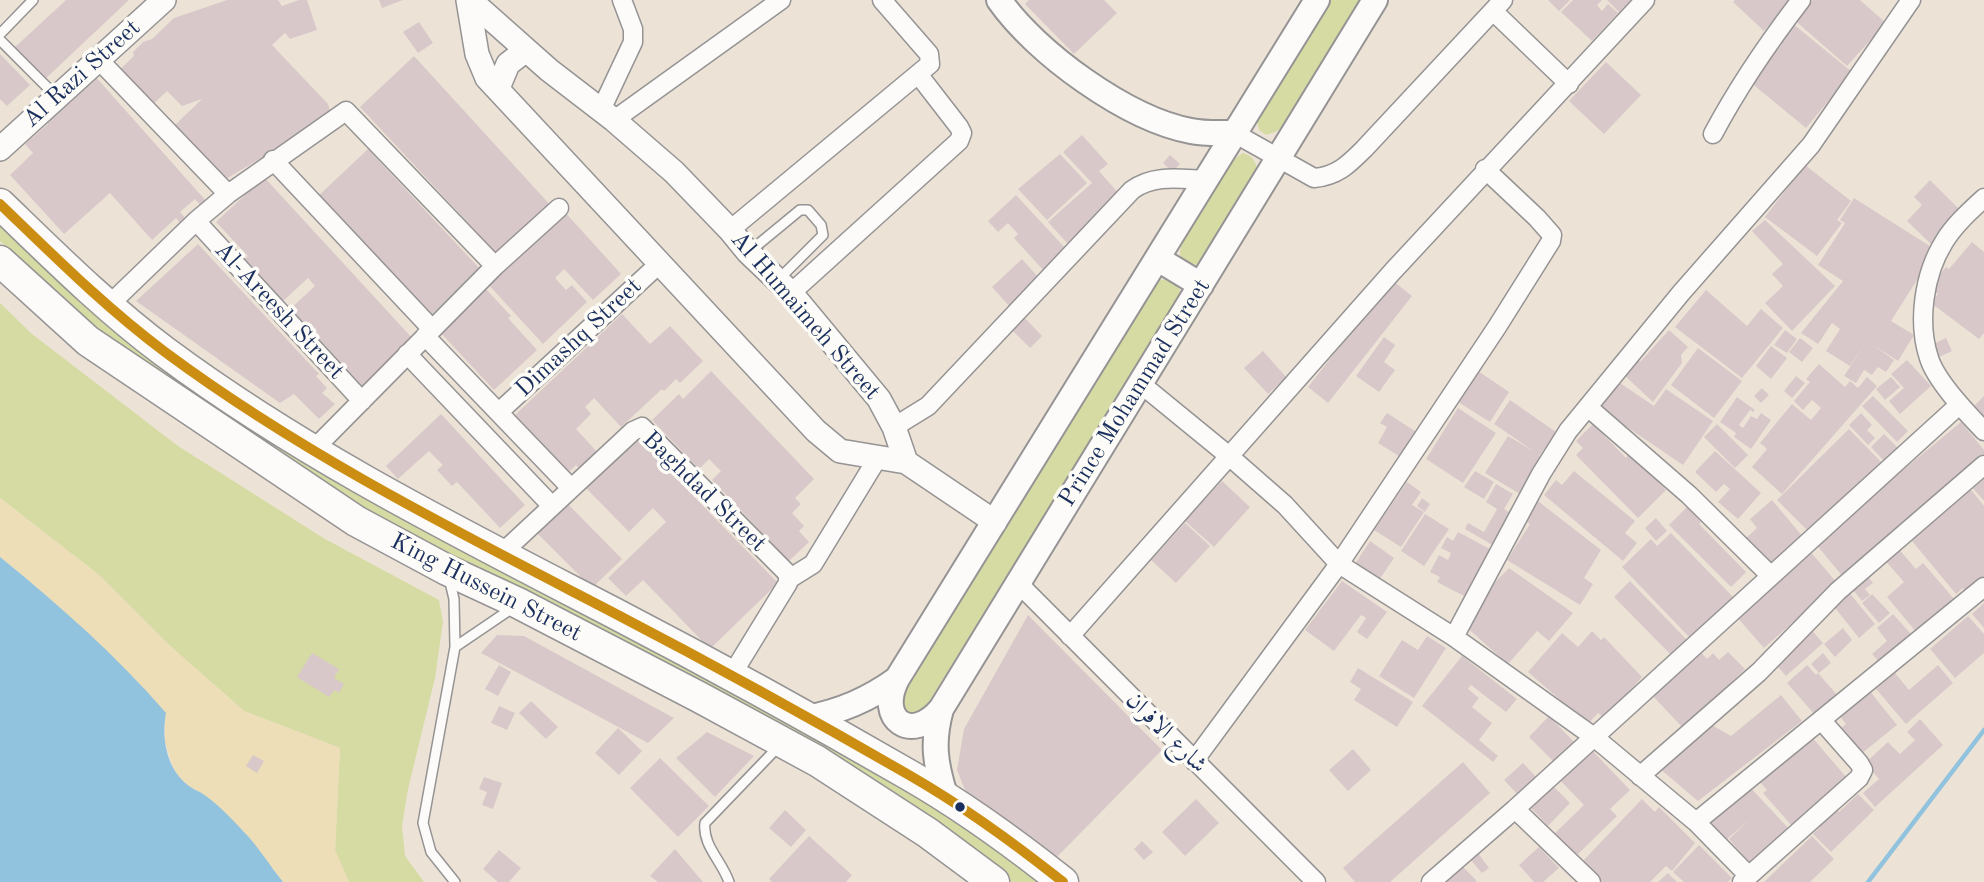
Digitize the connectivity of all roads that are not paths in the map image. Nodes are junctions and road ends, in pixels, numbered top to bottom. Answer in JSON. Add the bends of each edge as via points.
{"nodes":[{"id":1,"x":33,"y":0,"type":"edge"},
{"id":2,"x":164,"y":0,"type":"edge"},
{"id":3,"x":469,"y":0,"type":"edge"},
{"id":4,"x":622,"y":0,"type":"edge"},
{"id":5,"x":781,"y":0,"type":"edge"},
{"id":6,"x":882,"y":0,"type":"edge"},
{"id":7,"x":1317,"y":0,"type":"edge"},
{"id":8,"x":1375,"y":0,"type":"edge"},
{"id":9,"x":1645,"y":0,"type":"edge"},
{"id":10,"x":1801,"y":0,"type":"edge"},
{"id":11,"x":1003,"y":2,"type":"edge"},
{"id":12,"x":1903,"y":3,"type":"edge"},
{"id":13,"x":1498,"y":6,"type":"edge"},
{"id":14,"x":0,"y":34,"type":"edge"},
{"id":15,"x":0,"y":40,"type":"edge"},
{"id":16,"x":526,"y":50,"type":"junction"},
{"id":17,"x":98,"y":59,"type":"junction"},
{"id":18,"x":918,"y":74,"type":"junction"},
{"id":19,"x":1569,"y":83,"type":"junction"},
{"id":20,"x":498,"y":88,"type":"junction"},
{"id":21,"x":56,"y":96,"type":"junction"},
{"id":22,"x":608,"y":115,"type":"junction"},
{"id":23,"x":1234,"y":133,"type":"junction"},
{"id":24,"x":1713,"y":134,"type":"dead end"},
{"id":25,"x":0,"y":149,"type":"edge"},
{"id":26,"x":1278,"y":159,"type":"junction"},
{"id":27,"x":273,"y":160,"type":"junction"},
{"id":28,"x":1485,"y":169,"type":"junction"},
{"id":29,"x":1205,"y":180,"type":"junction"},
{"id":30,"x":228,"y":194,"type":"junction"},
{"id":31,"x":1984,"y":198,"type":"edge"},
{"id":32,"x":0,"y":204,"type":"edge"},
{"id":33,"x":559,"y":208,"type":"dead end"},
{"id":34,"x":196,"y":220,"type":"junction"},
{"id":35,"x":730,"y":230,"type":"junction"},
{"id":36,"x":748,"y":252,"type":"junction"},
{"id":37,"x":1158,"y":259,"type":"junction"},
{"id":38,"x":0,"y":261,"type":"edge"},
{"id":39,"x":659,"y":264,"type":"junction"},
{"id":40,"x":495,"y":266,"type":"junction"},
{"id":41,"x":1201,"y":285,"type":"junction"},
{"id":42,"x":784,"y":287,"type":"junction"},
{"id":43,"x":108,"y":306,"type":"junction"},
{"id":44,"x":428,"y":332,"type":"junction"},
{"id":45,"x":407,"y":354,"type":"junction"},
{"id":46,"x":1141,"y":384,"type":"junction"},
{"id":47,"x":362,"y":401,"type":"junction"},
{"id":48,"x":1959,"y":405,"type":"junction"},
{"id":49,"x":1589,"y":408,"type":"junction"},
{"id":50,"x":499,"y":412,"type":"junction"},
{"id":51,"x":889,"y":418,"type":"junction"},
{"id":52,"x":1984,"y":431,"type":"edge"},
{"id":53,"x":312,"y":452,"type":"junction"},
{"id":54,"x":849,"y":453,"type":"junction"},
{"id":55,"x":1229,"y":456,"type":"junction"},
{"id":56,"x":877,"y":459,"type":"junction"},
{"id":57,"x":906,"y":462,"type":"junction"},
{"id":58,"x":1984,"y":465,"type":"edge"},
{"id":59,"x":571,"y":488,"type":"junction"},
{"id":60,"x":552,"y":506,"type":"junction"},
{"id":61,"x":413,"y":509,"type":"junction"},
{"id":62,"x":995,"y":522,"type":"junction"},
{"id":63,"x":395,"y":543,"type":"junction"},
{"id":64,"x":501,"y":554,"type":"junction"},
{"id":65,"x":1339,"y":564,"type":"junction"},
{"id":66,"x":447,"y":570,"type":"junction"},
{"id":67,"x":1770,"y":575,"type":"junction"},
{"id":68,"x":789,"y":579,"type":"junction"},
{"id":69,"x":1018,"y":583,"type":"junction"},
{"id":70,"x":1984,"y":587,"type":"edge"},
{"id":71,"x":518,"y":603,"type":"junction"},
{"id":72,"x":1070,"y":636,"type":"junction"},
{"id":73,"x":1454,"y":637,"type":"junction"},
{"id":74,"x":455,"y":648,"type":"junction"},
{"id":75,"x":731,"y":676,"type":"junction"},
{"id":76,"x":897,"y":680,"type":"junction"},
{"id":77,"x":941,"y":709,"type":"junction"},
{"id":78,"x":807,"y":718,"type":"junction"},
{"id":79,"x":1822,"y":721,"type":"junction"},
{"id":80,"x":1594,"y":737,"type":"junction"},
{"id":81,"x":783,"y":742,"type":"junction"},
{"id":82,"x":1194,"y":761,"type":"junction"},
{"id":83,"x":1640,"y":776,"type":"junction"},
{"id":84,"x":945,"y":796,"type":"junction"},
{"id":85,"x":1515,"y":809,"type":"junction"},
{"id":86,"x":1696,"y":822,"type":"junction"},
{"id":87,"x":1746,"y":879,"type":"edge"},
{"id":88,"x":455,"y":882,"type":"edge"},
{"id":89,"x":729,"y":882,"type":"edge"},
{"id":90,"x":994,"y":882,"type":"edge"},
{"id":91,"x":1063,"y":882,"type":"edge"},
{"id":92,"x":1315,"y":882,"type":"edge"},
{"id":93,"x":1431,"y":882,"type":"edge"},
{"id":94,"x":1591,"y":882,"type":"edge"}],
"edges":[{"from":1,"to":14,"type":"lane"},
{"from":2,"to":17,"type":"street","name":"Al Razi Street"},
{"from":3,"to":16,"type":"street","name":"Al Humaimeh Street"},
{"from":3,"to":20,"type":"street","name":"Al Humaimeh Street","via":[[477,54],[487,78]]},
{"from":4,"to":22,"type":"street","via":[[634,29],[633,42]]},
{"from":5,"to":22,"type":"street"},
{"from":6,"to":18,"type":"street","via":[[931,57]]},
{"from":7,"to":23,"type":"main road","name":"Prince Mohammad Street"},
{"from":8,"to":26,"type":"main road","name":"Prince Mohammad Street"},
{"from":9,"to":19,"type":"street"},
{"from":10,"to":24,"type":"street","via":[[1769,42]]},
{"from":11,"to":23,"type":"main road","via":[[1041,47],[1109,96],[1190,131]]},
{"from":12,"to":49,"type":"street","via":[[1811,145],[1681,293]]},
{"from":13,"to":19,"type":"street"},
{"from":13,"to":26,"type":"street","via":[[1340,171],[1314,178]]},
{"from":15,"to":21,"type":"lane"},
{"from":16,"to":20,"type":"street","via":[[508,64]]},
{"from":16,"to":22,"type":"street","name":"Al Humaimeh Street"},
{"from":17,"to":21,"type":"street","name":"Al Razi Street"},
{"from":17,"to":30,"type":"street"},
{"from":18,"to":35,"type":"street"},
{"from":18,"to":42,"type":"street","via":[[959,127],[959,141]]},
{"from":19,"to":28,"type":"street"},
{"from":20,"to":39,"type":"street","name":"Al Humaimeh Street"},
{"from":21,"to":25,"type":"street","name":"Al Razi Street"},
{"from":22,"to":35,"type":"street","name":"Al Humaimeh Street","via":[[674,172]]},
{"from":23,"to":26,"type":"street"},
{"from":23,"to":29,"type":"main road","name":"Prince Mohammad Street"},
{"from":26,"to":41,"type":"main road","name":"Prince Mohammad Street"},
{"from":27,"to":30,"type":"street"},
{"from":27,"to":40,"type":"street","via":[[346,111]]},
{"from":27,"to":44,"type":"street"},
{"from":28,"to":55,"type":"street"},
{"from":28,"to":65,"type":"street","via":[[1538,218],[1552,235],[1551,242]]},
{"from":29,"to":37,"type":"main road","name":"Prince Mohammad Street"},
{"from":29,"to":51,"type":"street","via":[[1141,183],[928,406]]},
{"from":30,"to":34,"type":"street"},
{"from":31,"to":48,"type":"street","via":[[1943,243],[1925,296],[1924,338],[1929,360]]},
{"from":32,"to":43,"type":"highway","name":"King Hussein Street"},
{"from":33,"to":40,"type":"street"},
{"from":34,"to":43,"type":"street"},
{"from":34,"to":47,"type":"street","name":"Al-Areesh Street"},
{"from":35,"to":36,"type":"street","name":"Al Humaimeh Street"},
{"from":36,"to":42,"type":"street","name":"Al Humaimeh Street"},
{"from":36,"to":42,"type":"lane","via":[[798,211],[808,210],[823,235]]},
{"from":37,"to":41,"type":"main road"},
{"from":37,"to":62,"type":"main road","name":"Prince Mohammad Street"},
{"from":38,"to":63,"type":"highway","name":"King Hussein Street","via":[[88,341]]},
{"from":39,"to":50,"type":"street","name":"Dimashq Street"},
{"from":39,"to":54,"type":"street","name":"Al Humaimeh Street","via":[[816,431]]},
{"from":40,"to":44,"type":"street"},
{"from":41,"to":46,"type":"main road","name":"Prince Mohammad Street"},
{"from":42,"to":51,"type":"street","name":"Al Humaimeh Street","via":[[867,383]]},
{"from":43,"to":53,"type":"highway","name":"King Hussein Street","via":[[163,352]]},
{"from":44,"to":45,"type":"street"},
{"from":44,"to":50,"type":"street"},
{"from":45,"to":47,"type":"street"},
{"from":45,"to":60,"type":"street"},
{"from":46,"to":55,"type":"street"},
{"from":46,"to":69,"type":"main road","name":"Prince Mohammad Street"},
{"from":47,"to":53,"type":"street"},
{"from":48,"to":52,"type":"street"},
{"from":48,"to":67,"type":"street"},
{"from":49,"to":67,"type":"street","via":[[1689,495]]},
{"from":49,"to":73,"type":"street","via":[[1541,474]]},
{"from":50,"to":59,"type":"street"},
{"from":51,"to":54,"type":"street","via":[[878,440]]},
{"from":51,"to":57,"type":"street","name":"Al Humaimeh Street"},
{"from":53,"to":61,"type":"highway","name":"King Hussein Street"},
{"from":54,"to":56,"type":"street","name":"Al Humaimeh Street"},
{"from":55,"to":65,"type":"street","via":[[1285,505]]},
{"from":55,"to":72,"type":"street"},
{"from":56,"to":57,"type":"street","name":"Al Humaimeh Street"},
{"from":56,"to":68,"type":"street","via":[[813,564]]},
{"from":57,"to":62,"type":"street"},
{"from":58,"to":83,"type":"street","via":[[1838,591],[1759,672]]},
{"from":59,"to":60,"type":"street","name":"Baghdad Street"},
{"from":59,"to":68,"type":"street","name":"Baghdad Street","via":[[642,427]]},
{"from":60,"to":64,"type":"street","name":"Baghdad Street"},
{"from":61,"to":63,"type":"highway"},
{"from":61,"to":64,"type":"highway","name":"King Hussein Street"},
{"from":62,"to":76,"type":"main road","name":"Prince Mohammad Street"},
{"from":63,"to":66,"type":"highway","name":"King Hussein Street"},
{"from":64,"to":75,"type":"highway","name":"King Hussein Street"},
{"from":65,"to":73,"type":"street"},
{"from":65,"to":82,"type":"street"},
{"from":66,"to":71,"type":"highway","name":"King Hussein Street"},
{"from":66,"to":74,"type":"lane","via":[[454,599]]},
{"from":67,"to":80,"type":"street"},
{"from":68,"to":75,"type":"street"},
{"from":69,"to":72,"type":"street","name":"شارع الافران"},
{"from":69,"to":77,"type":"main road","name":"Prince Mohammad Street"},
{"from":70,"to":79,"type":"street"},
{"from":71,"to":74,"type":"lane"},
{"from":71,"to":81,"type":"highway","name":"King Hussein Street"},
{"from":72,"to":82,"type":"street","name":"شارع الافران"},
{"from":73,"to":80,"type":"street"},
{"from":74,"to":88,"type":"lane","via":[[423,823],[431,852]]},
{"from":75,"to":78,"type":"highway","name":"King Hussein Street"},
{"from":76,"to":77,"type":"main road","via":[[890,710],[905,725],[926,724]]},
{"from":76,"to":78,"type":"main road","name":"Prince Mohammad Street","via":[[868,699]]},
{"from":77,"to":84,"type":"main road","name":"Prince Mohammad Street","via":[[935,748]]},
{"from":78,"to":84,"type":"highway","name":"King Hussein Street"},
{"from":79,"to":86,"type":"street"},
{"from":79,"to":87,"type":"street","via":[[1863,770]]},
{"from":80,"to":83,"type":"street"},
{"from":80,"to":85,"type":"street"},
{"from":81,"to":89,"type":"lane","via":[[705,823],[708,845]]},
{"from":81,"to":90,"type":"highway","name":"King Hussein Street","via":[[928,833]]},
{"from":82,"to":92,"type":"street","name":"شارع الافران"},
{"from":83,"to":86,"type":"street"},
{"from":84,"to":91,"type":"highway","name":"King Hussein Street"},
{"from":85,"to":93,"type":"street"},
{"from":85,"to":94,"type":"street"},
{"from":86,"to":87,"type":"street"}]}
